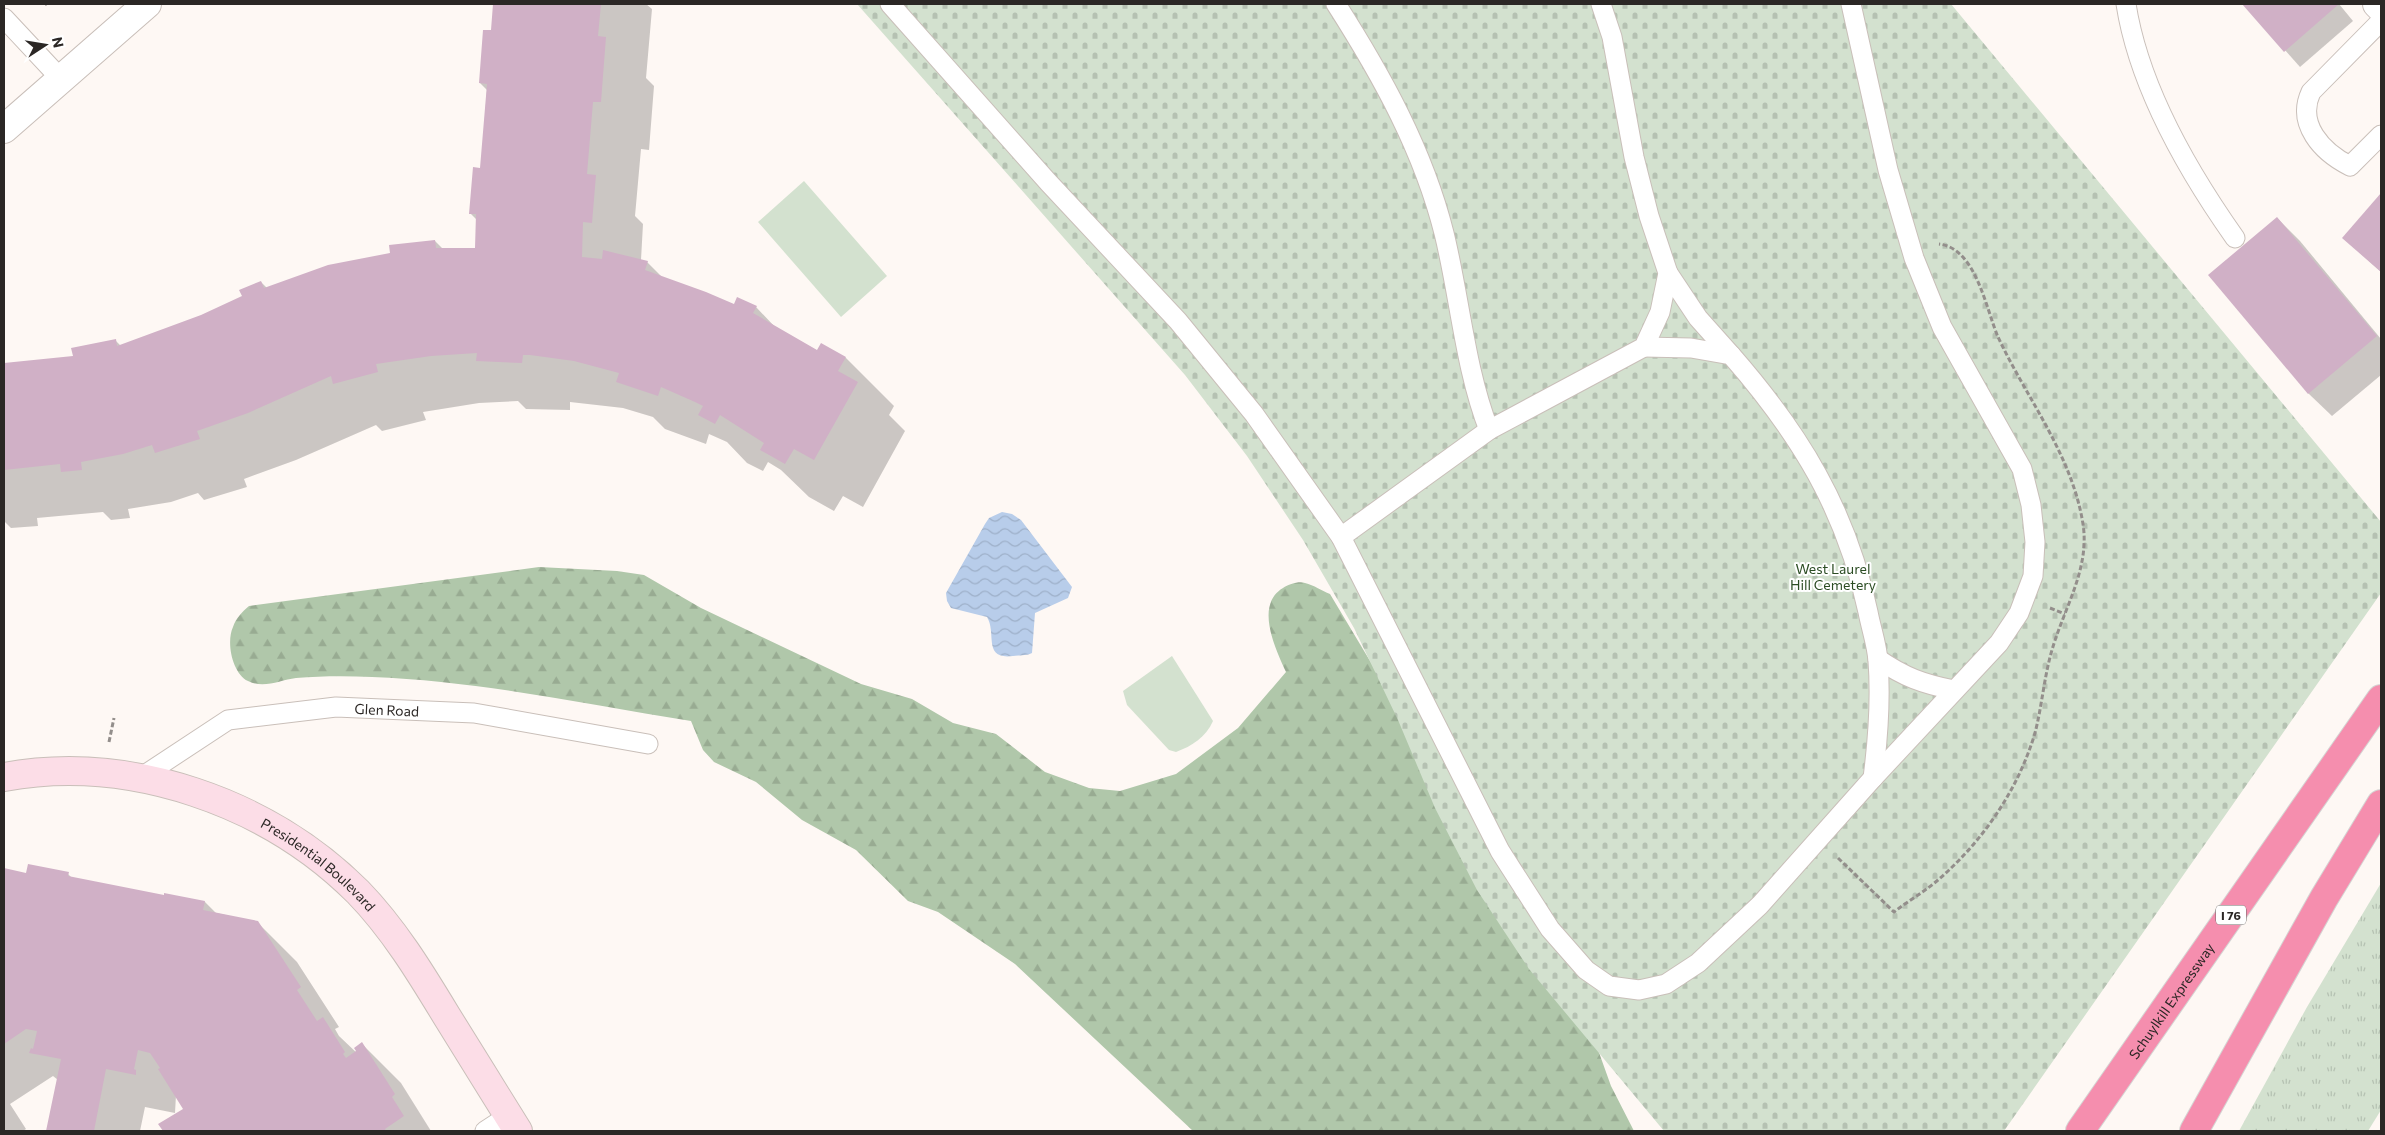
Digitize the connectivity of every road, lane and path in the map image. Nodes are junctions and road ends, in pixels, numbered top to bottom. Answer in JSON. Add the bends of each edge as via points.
{"nodes":[{"id":1,"x":147,"y":4,"type":"edge"},
{"id":2,"x":890,"y":4,"type":"edge"},
{"id":3,"x":1336,"y":4,"type":"edge"},
{"id":4,"x":1601,"y":4,"type":"edge"},
{"id":5,"x":1851,"y":4,"type":"edge"},
{"id":6,"x":2126,"y":4,"type":"edge"},
{"id":7,"x":2377,"y":4,"type":"edge"},
{"id":8,"x":2381,"y":8,"type":"edge"},
{"id":9,"x":4,"y":18,"type":"edge"},
{"id":10,"x":2381,"y":21,"type":"edge"},
{"id":11,"x":61,"y":79,"type":"junction"},
{"id":12,"x":4,"y":130,"type":"edge"},
{"id":13,"x":2381,"y":134,"type":"edge"},
{"id":14,"x":2235,"y":238,"type":"dead end"},
{"id":15,"x":1668,"y":273,"type":"junction"},
{"id":16,"x":1644,"y":346,"type":"junction"},
{"id":17,"x":1731,"y":355,"type":"junction"},
{"id":18,"x":1489,"y":430,"type":"junction"},
{"id":19,"x":1341,"y":537,"type":"junction"},
{"id":20,"x":1878,"y":659,"type":"junction"},
{"id":21,"x":1954,"y":690,"type":"junction"},
{"id":22,"x":2381,"y":699,"type":"edge"},
{"id":23,"x":648,"y":744,"type":"dead end"},
{"id":24,"x":4,"y":777,"type":"edge"},
{"id":25,"x":140,"y":778,"type":"junction"},
{"id":26,"x":1873,"y":778,"type":"junction"},
{"id":27,"x":2381,"y":804,"type":"edge"},
{"id":28,"x":513,"y":1124,"type":"edge"},
{"id":29,"x":485,"y":1131,"type":"edge"},
{"id":30,"x":2080,"y":1131,"type":"edge"},
{"id":31,"x":2194,"y":1131,"type":"edge"}],
"edges":[{"from":1,"to":11,"type":"street"},
{"from":2,"to":19,"type":"lane","via":[[1183,328],[1254,414]]},
{"from":3,"to":18,"type":"lane","via":[[1385,85],[1432,192],[1454,274],[1474,384]]},
{"from":4,"to":15,"type":"lane","via":[[1612,37],[1634,157]]},
{"from":5,"to":21,"type":"lane","via":[[1888,170],[1914,258],[1942,327],[2022,469],[2031,505],[2035,542],[2033,576],[2019,612],[1999,643]]},
{"from":6,"to":14,"type":"lane","via":[[2144,70],[2177,146],[2198,186]]},
{"from":7,"to":8,"type":"street"},
{"from":9,"to":11,"type":"lane"},
{"from":10,"to":13,"type":"lane","via":[[2311,92],[2306,104],[2306,118],[2323,149],[2350,166]]},
{"from":11,"to":12,"type":"street"},
{"from":15,"to":16,"type":"lane","via":[[1660,312]]},
{"from":15,"to":17,"type":"lane","via":[[1698,318]]},
{"from":16,"to":17,"type":"lane","via":[[1691,348]]},
{"from":16,"to":18,"type":"lane"},
{"from":17,"to":20,"type":"lane","via":[[1787,423],[1823,485],[1857,570]]},
{"from":18,"to":19,"type":"lane"},
{"from":19,"to":26,"type":"lane","via":[[1500,851],[1550,929],[1586,970],[1609,986],[1639,990],[1666,984],[1698,963],[1760,905]]},
{"from":20,"to":21,"type":"lane","via":[[1902,676]]},
{"from":20,"to":26,"type":"lane","via":[[1880,704]]},
{"from":21,"to":26,"type":"lane"},
{"from":22,"to":30,"type":"highway","name":"Schuylkill Expressway","number":"I 76"},
{"from":23,"to":25,"type":"lane","name":"Glen Road","via":[[474,713],[336,707],[228,720]]},
{"from":24,"to":25,"type":"street","name":"Presidential Boulevard","via":[[74,772]]},
{"from":25,"to":28,"type":"street","name":"Presidential Boulevard","via":[[172,785],[251,816],[290,838],[352,887],[392,932],[416,967]]},
{"from":27,"to":31,"type":"highway","via":[[2324,898]]},
{"from":28,"to":29,"type":"lane"}]}
